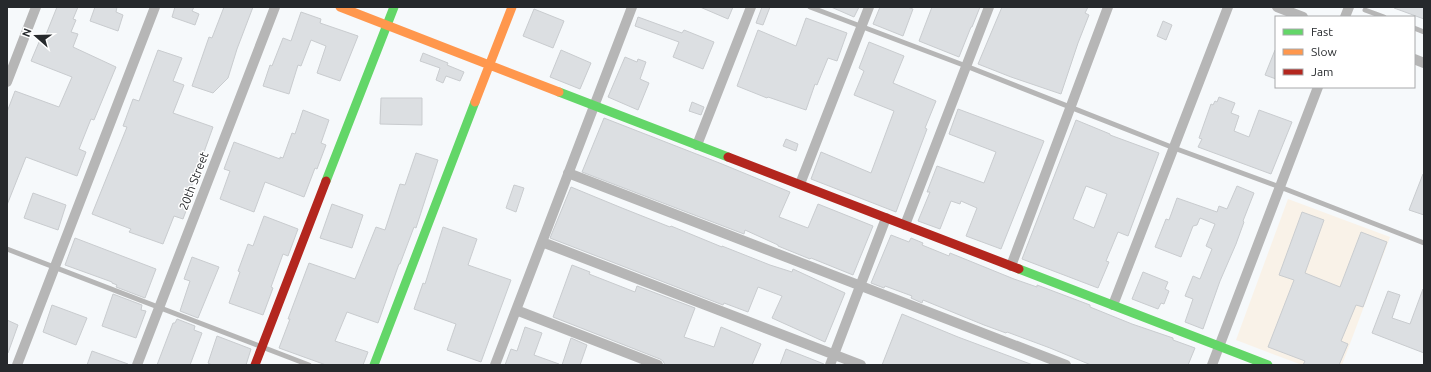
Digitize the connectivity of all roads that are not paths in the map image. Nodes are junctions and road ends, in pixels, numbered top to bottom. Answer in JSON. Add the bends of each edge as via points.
{"nodes":[{"id":1,"x":36,"y":7,"type":"edge"},
{"id":2,"x":155,"y":7,"type":"edge"},
{"id":3,"x":275,"y":7,"type":"edge"},
{"id":4,"x":340,"y":7,"type":"edge"},
{"id":5,"x":394,"y":7,"type":"edge"},
{"id":6,"x":512,"y":7,"type":"edge"},
{"id":7,"x":632,"y":7,"type":"edge"},
{"id":8,"x":751,"y":7,"type":"edge"},
{"id":9,"x":810,"y":7,"type":"edge"},
{"id":10,"x":870,"y":7,"type":"edge"},
{"id":11,"x":989,"y":7,"type":"edge"},
{"id":12,"x":1108,"y":7,"type":"edge"},
{"id":13,"x":1228,"y":7,"type":"edge"},
{"id":14,"x":1277,"y":7,"type":"edge"},
{"id":15,"x":1365,"y":10,"type":"dead end"},
{"id":16,"x":1300,"y":16,"type":"edge"},
{"id":17,"x":1381,"y":16,"type":"edge"},
{"id":18,"x":387,"y":25,"type":"junction"},
{"id":19,"x":862,"y":27,"type":"junction"},
{"id":20,"x":489,"y":64,"type":"junction"},
{"id":21,"x":966,"y":66,"type":"junction"},
{"id":22,"x":7,"y":82,"type":"edge"},
{"id":23,"x":1318,"y":88,"type":"edge"},
{"id":24,"x":594,"y":105,"type":"junction"},
{"id":25,"x":1070,"y":108,"type":"junction"},
{"id":26,"x":697,"y":145,"type":"junction"},
{"id":27,"x":1174,"y":148,"type":"junction"},
{"id":28,"x":568,"y":173,"type":"junction"},
{"id":29,"x":800,"y":184,"type":"junction"},
{"id":30,"x":1280,"y":187,"type":"junction"},
{"id":31,"x":886,"y":218,"type":"junction"},
{"id":32,"x":905,"y":225,"type":"junction"},
{"id":33,"x":542,"y":242,"type":"junction"},
{"id":34,"x":1424,"y":243,"type":"edge"},
{"id":35,"x":7,"y":249,"type":"edge"},
{"id":36,"x":1011,"y":266,"type":"junction"},
{"id":37,"x":54,"y":267,"type":"junction"},
{"id":38,"x":860,"y":286,"type":"junction"},
{"id":39,"x":1113,"y":305,"type":"junction"},
{"id":40,"x":159,"y":308,"type":"junction"},
{"id":41,"x":516,"y":310,"type":"junction"},
{"id":42,"x":1219,"y":346,"type":"junction"},
{"id":43,"x":262,"y":347,"type":"junction"},
{"id":44,"x":834,"y":354,"type":"junction"},
{"id":45,"x":17,"y":365,"type":"edge"},
{"id":46,"x":137,"y":365,"type":"edge"},
{"id":47,"x":255,"y":365,"type":"edge"},
{"id":48,"x":309,"y":365,"type":"edge"},
{"id":49,"x":374,"y":365,"type":"edge"},
{"id":50,"x":495,"y":365,"type":"edge"},
{"id":51,"x":658,"y":365,"type":"edge"},
{"id":52,"x":830,"y":365,"type":"edge"},
{"id":53,"x":861,"y":365,"type":"edge"},
{"id":54,"x":1066,"y":365,"type":"edge"},
{"id":55,"x":1212,"y":365,"type":"edge"},
{"id":56,"x":1268,"y":365,"type":"edge"}],
"edges":[{"from":1,"to":22,"type":"street"},
{"from":2,"to":37,"type":"street"},
{"from":3,"to":40,"type":"street","name":"20th Street"},
{"from":4,"to":18,"type":"street"},
{"from":5,"to":18,"type":"street"},
{"from":6,"to":20,"type":"street"},
{"from":7,"to":24,"type":"street"},
{"from":8,"to":26,"type":"street"},
{"from":9,"to":19,"type":"lane"},
{"from":10,"to":19,"type":"street"},
{"from":11,"to":21,"type":"street"},
{"from":12,"to":25,"type":"street"},
{"from":13,"to":27,"type":"street"},
{"from":14,"to":16,"type":"street"},
{"from":15,"to":17,"type":"lane"},
{"from":18,"to":20,"type":"street"},
{"from":18,"to":43,"type":"street"},
{"from":19,"to":21,"type":"lane"},
{"from":19,"to":29,"type":"street"},
{"from":20,"to":24,"type":"street"},
{"from":20,"to":49,"type":"street"},
{"from":21,"to":25,"type":"lane"},
{"from":21,"to":32,"type":"street"},
{"from":23,"to":30,"type":"street"},
{"from":24,"to":26,"type":"street"},
{"from":24,"to":28,"type":"street"},
{"from":25,"to":27,"type":"lane"},
{"from":25,"to":36,"type":"street"},
{"from":26,"to":29,"type":"street"},
{"from":27,"to":30,"type":"lane"},
{"from":27,"to":39,"type":"street"},
{"from":28,"to":33,"type":"street"},
{"from":28,"to":38,"type":"street"},
{"from":29,"to":31,"type":"street"},
{"from":30,"to":34,"type":"lane"},
{"from":30,"to":42,"type":"street"},
{"from":31,"to":32,"type":"street"},
{"from":31,"to":38,"type":"street"},
{"from":32,"to":36,"type":"street"},
{"from":33,"to":41,"type":"street"},
{"from":33,"to":44,"type":"street"},
{"from":35,"to":37,"type":"lane"},
{"from":36,"to":39,"type":"street"},
{"from":37,"to":40,"type":"lane"},
{"from":37,"to":45,"type":"street"},
{"from":38,"to":44,"type":"street"},
{"from":38,"to":54,"type":"street"},
{"from":39,"to":42,"type":"street"},
{"from":40,"to":43,"type":"lane"},
{"from":40,"to":46,"type":"street","name":"20th Street"},
{"from":41,"to":50,"type":"street"},
{"from":41,"to":51,"type":"street"},
{"from":42,"to":55,"type":"street"},
{"from":42,"to":56,"type":"street"},
{"from":43,"to":47,"type":"street"},
{"from":43,"to":48,"type":"lane"},
{"from":44,"to":52,"type":"street"},
{"from":44,"to":53,"type":"street"}]}
